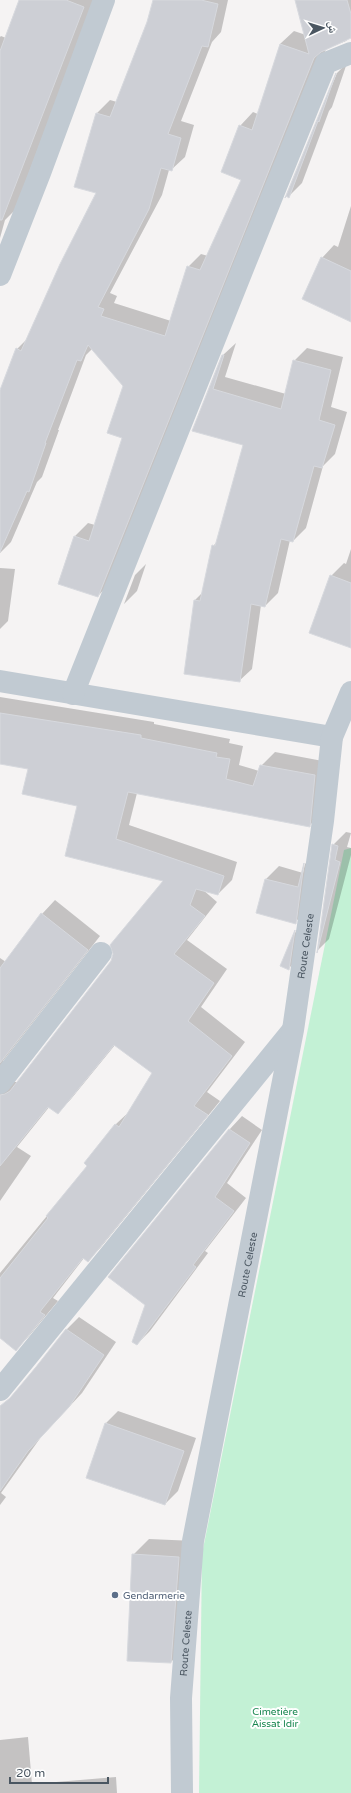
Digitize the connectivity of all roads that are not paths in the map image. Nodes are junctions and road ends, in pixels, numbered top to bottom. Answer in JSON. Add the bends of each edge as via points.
{"nodes":[{"id":1,"x":104,"y":0,"type":"edge"},
{"id":2,"x":351,"y":54,"type":"edge"},
{"id":3,"x":0,"y":275,"type":"edge"},
{"id":4,"x":0,"y":681,"type":"edge"},
{"id":5,"x":351,"y":692,"type":"edge"},
{"id":6,"x":73,"y":694,"type":"junction"},
{"id":7,"x":332,"y":737,"type":"junction"},
{"id":8,"x":101,"y":953,"type":"dead end"},
{"id":9,"x":293,"y":1030,"type":"junction"},
{"id":10,"x":0,"y":1083,"type":"edge"},
{"id":11,"x":0,"y":1390,"type":"edge"},
{"id":12,"x":182,"y":1793,"type":"edge"}],
"edges":[{"from":1,"to":3,"type":"street"},
{"from":2,"to":6,"type":"street","via":[[326,63]]},
{"from":4,"to":6,"type":"street"},
{"from":5,"to":7,"type":"street","name":"Route Celeste"},
{"from":6,"to":7,"type":"street"},
{"from":7,"to":9,"type":"street","name":"Route Celeste","via":[[323,821]]},
{"from":8,"to":10,"type":"street"},
{"from":9,"to":11,"type":"street"},
{"from":9,"to":12,"type":"street","name":"Route Celeste","via":[[193,1541],[181,1698]]}]}
